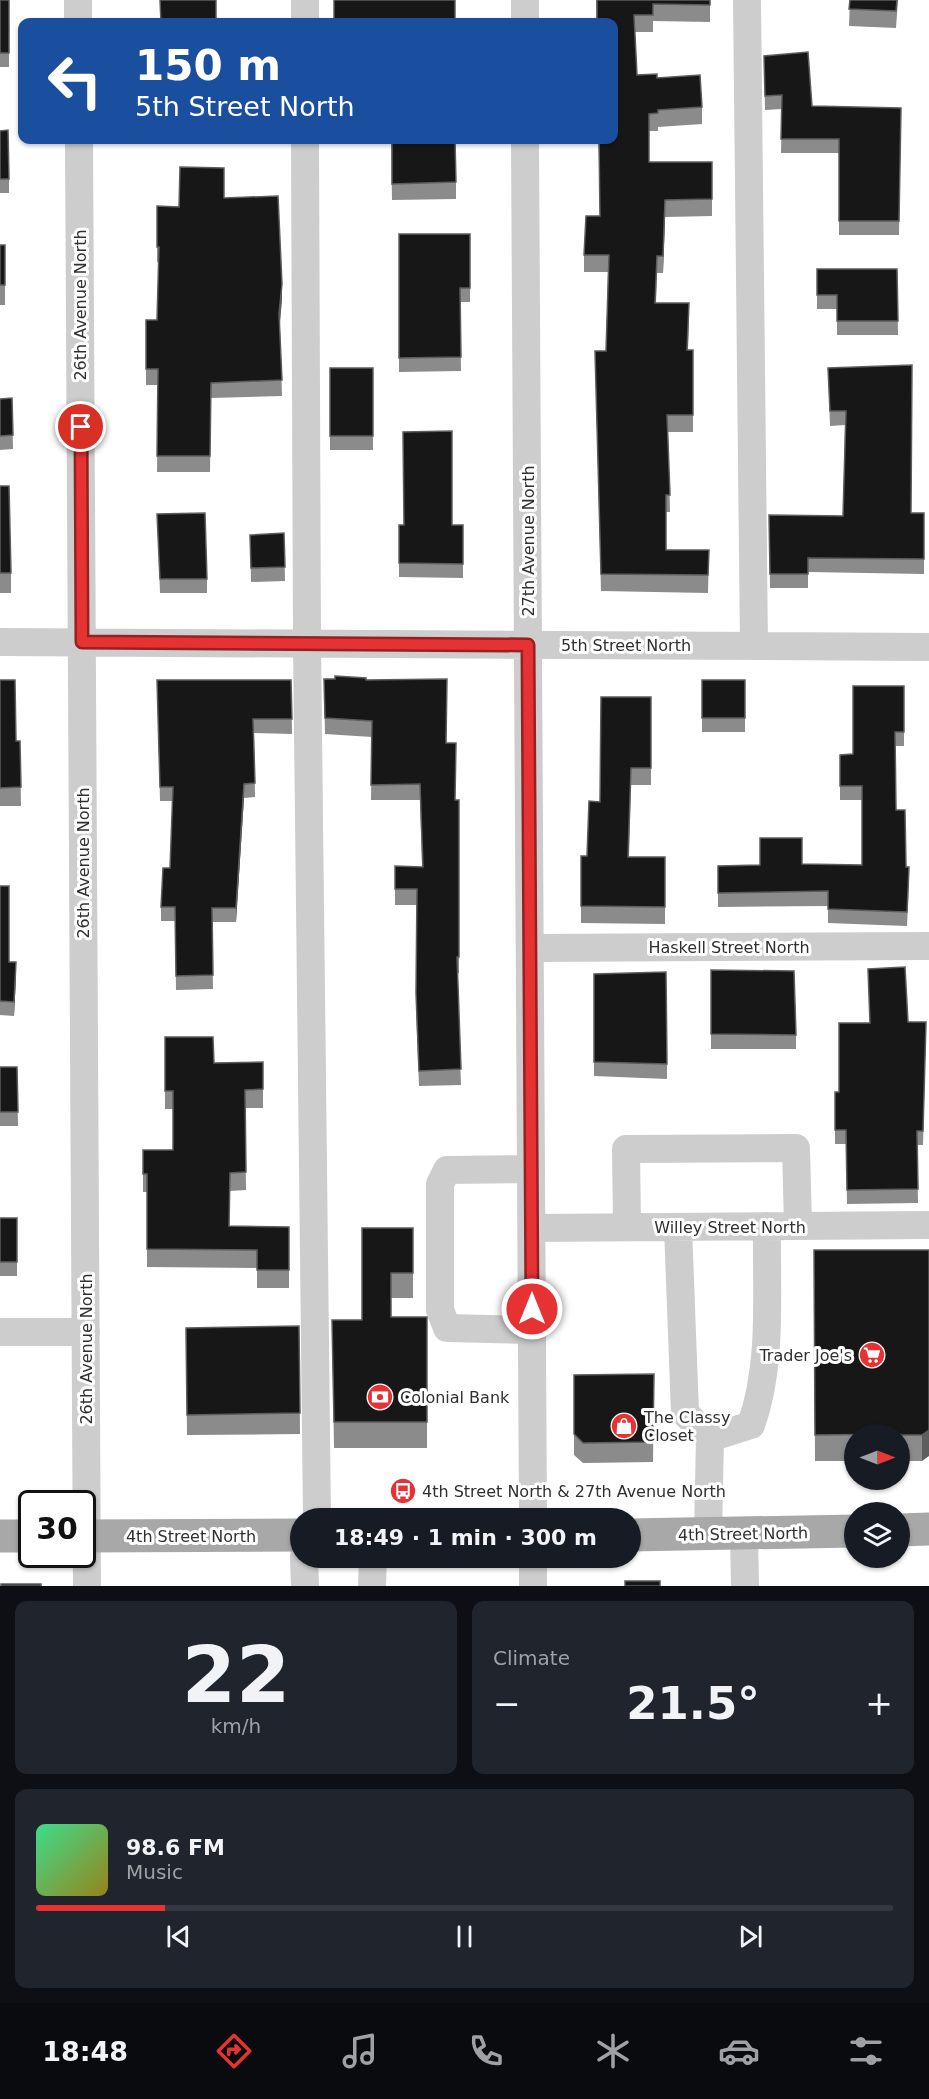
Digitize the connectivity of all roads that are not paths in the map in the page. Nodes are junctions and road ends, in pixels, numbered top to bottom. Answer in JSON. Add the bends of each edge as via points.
{"nodes":[{"id":1,"x":78,"y":0,"type":"edge"},
{"id":2,"x":305,"y":0,"type":"edge"},
{"id":3,"x":525,"y":0,"type":"edge"},
{"id":4,"x":747,"y":0,"type":"edge"},
{"id":5,"x":78,"y":18,"type":"edge"},
{"id":6,"x":305,"y":18,"type":"edge"},
{"id":7,"x":525,"y":18,"type":"edge"},
{"id":8,"x":79,"y":144,"type":"edge"},
{"id":9,"x":305,"y":144,"type":"edge"},
{"id":10,"x":525,"y":144,"type":"edge"},
{"id":11,"x":0,"y":642,"type":"edge"},
{"id":12,"x":82,"y":642,"type":"junction"},
{"id":13,"x":307,"y":643,"type":"junction"},
{"id":14,"x":528,"y":645,"type":"junction"},
{"id":15,"x":754,"y":646,"type":"junction"},
{"id":16,"x":929,"y":647,"type":"edge"},
{"id":17,"x":929,"y":946,"type":"edge"},
{"id":18,"x":530,"y":948,"type":"junction"},
{"id":19,"x":531,"y":1169,"type":"junction"},
{"id":20,"x":767,"y":1226,"type":"junction"},
{"id":21,"x":798,"y":1226,"type":"junction"},
{"id":22,"x":929,"y":1226,"type":"edge"},
{"id":23,"x":627,"y":1227,"type":"junction"},
{"id":24,"x":678,"y":1227,"type":"junction"},
{"id":25,"x":531,"y":1228,"type":"junction"},
{"id":26,"x":532,"y":1330,"type":"junction"},
{"id":27,"x":0,"y":1332,"type":"edge"},
{"id":28,"x":86,"y":1332,"type":"junction"},
{"id":29,"x":710,"y":1438,"type":"junction"},
{"id":30,"x":85,"y":1490,"type":"edge"},
{"id":31,"x":317,"y":1508,"type":"edge"},
{"id":32,"x":533,"y":1508,"type":"edge"},
{"id":33,"x":929,"y":1529,"type":"edge"},
{"id":34,"x":910,"y":1530,"type":"edge"},
{"id":35,"x":844,"y":1531,"type":"edge"},
{"id":36,"x":708,"y":1534,"type":"junction"},
{"id":37,"x":744,"y":1534,"type":"junction"},
{"id":38,"x":290,"y":1535,"type":"edge"},
{"id":39,"x":641,"y":1535,"type":"edge"},
{"id":40,"x":0,"y":1536,"type":"edge"},
{"id":41,"x":18,"y":1536,"type":"edge"},
{"id":42,"x":96,"y":1536,"type":"edge"},
{"id":43,"x":86,"y":1568,"type":"edge"},
{"id":44,"x":304,"y":1568,"type":"edge"},
{"id":45,"x":373,"y":1568,"type":"edge"},
{"id":46,"x":533,"y":1568,"type":"edge"},
{"id":47,"x":87,"y":1586,"type":"edge"},
{"id":48,"x":305,"y":1586,"type":"edge"},
{"id":49,"x":372,"y":1586,"type":"edge"},
{"id":50,"x":533,"y":1586,"type":"edge"},
{"id":51,"x":745,"y":1586,"type":"edge"}],
"edges":[{"from":1,"to":5,"type":"street"},
{"from":2,"to":6,"type":"street"},
{"from":3,"to":7,"type":"street"},
{"from":4,"to":15,"type":"street"},
{"from":8,"to":12,"type":"street","name":"26th Avenue North"},
{"from":9,"to":13,"type":"street"},
{"from":10,"to":14,"type":"street","name":"27th Avenue North"},
{"from":11,"to":12,"type":"street","name":"5th Street North"},
{"from":12,"to":13,"type":"street","name":"5th Street North"},
{"from":12,"to":28,"type":"street","name":"26th Avenue North"},
{"from":13,"to":14,"type":"street","name":"5th Street North"},
{"from":13,"to":31,"type":"street"},
{"from":14,"to":15,"type":"street","name":"5th Street North"},
{"from":14,"to":18,"type":"street","name":"27th Avenue North"},
{"from":15,"to":16,"type":"street","name":"5th Street North"},
{"from":17,"to":18,"type":"street","name":"Haskell Street North"},
{"from":18,"to":19,"type":"street","name":"27th Avenue North"},
{"from":19,"to":25,"type":"street","name":"27th Avenue North"},
{"from":19,"to":26,"type":"street","via":[[447,1170],[440,1184],[440,1310],[447,1328]]},
{"from":20,"to":21,"type":"street","name":"Willey Street North"},
{"from":20,"to":24,"type":"street","name":"Willey Street North"},
{"from":20,"to":29,"type":"street","via":[[766,1343],[760,1399],[751,1425]]},
{"from":21,"to":22,"type":"street","name":"Willey Street North"},
{"from":21,"to":23,"type":"street","via":[[796,1148],[785,1148],[626,1149]]},
{"from":23,"to":24,"type":"street","name":"Willey Street North"},
{"from":23,"to":25,"type":"street","name":"Willey Street North"},
{"from":24,"to":29,"type":"street","via":[[685,1413]]},
{"from":25,"to":26,"type":"street","name":"27th Avenue North"},
{"from":26,"to":32,"type":"street","name":"27th Avenue North"},
{"from":27,"to":28,"type":"street"},
{"from":28,"to":30,"type":"street","name":"26th Avenue North"},
{"from":29,"to":36,"type":"street"},
{"from":33,"to":34,"type":"main road"},
{"from":35,"to":37,"type":"main road","name":"4th Street North"},
{"from":36,"to":37,"type":"main road","name":"4th Street North"},
{"from":36,"to":39,"type":"main road","name":"4th Street North"},
{"from":37,"to":51,"type":"street"},
{"from":38,"to":42,"type":"main road","name":"4th Street North"},
{"from":40,"to":41,"type":"main road"},
{"from":43,"to":47,"type":"street","name":"26th Avenue North"},
{"from":44,"to":48,"type":"street"},
{"from":45,"to":49,"type":"street"},
{"from":46,"to":50,"type":"street"}]}
